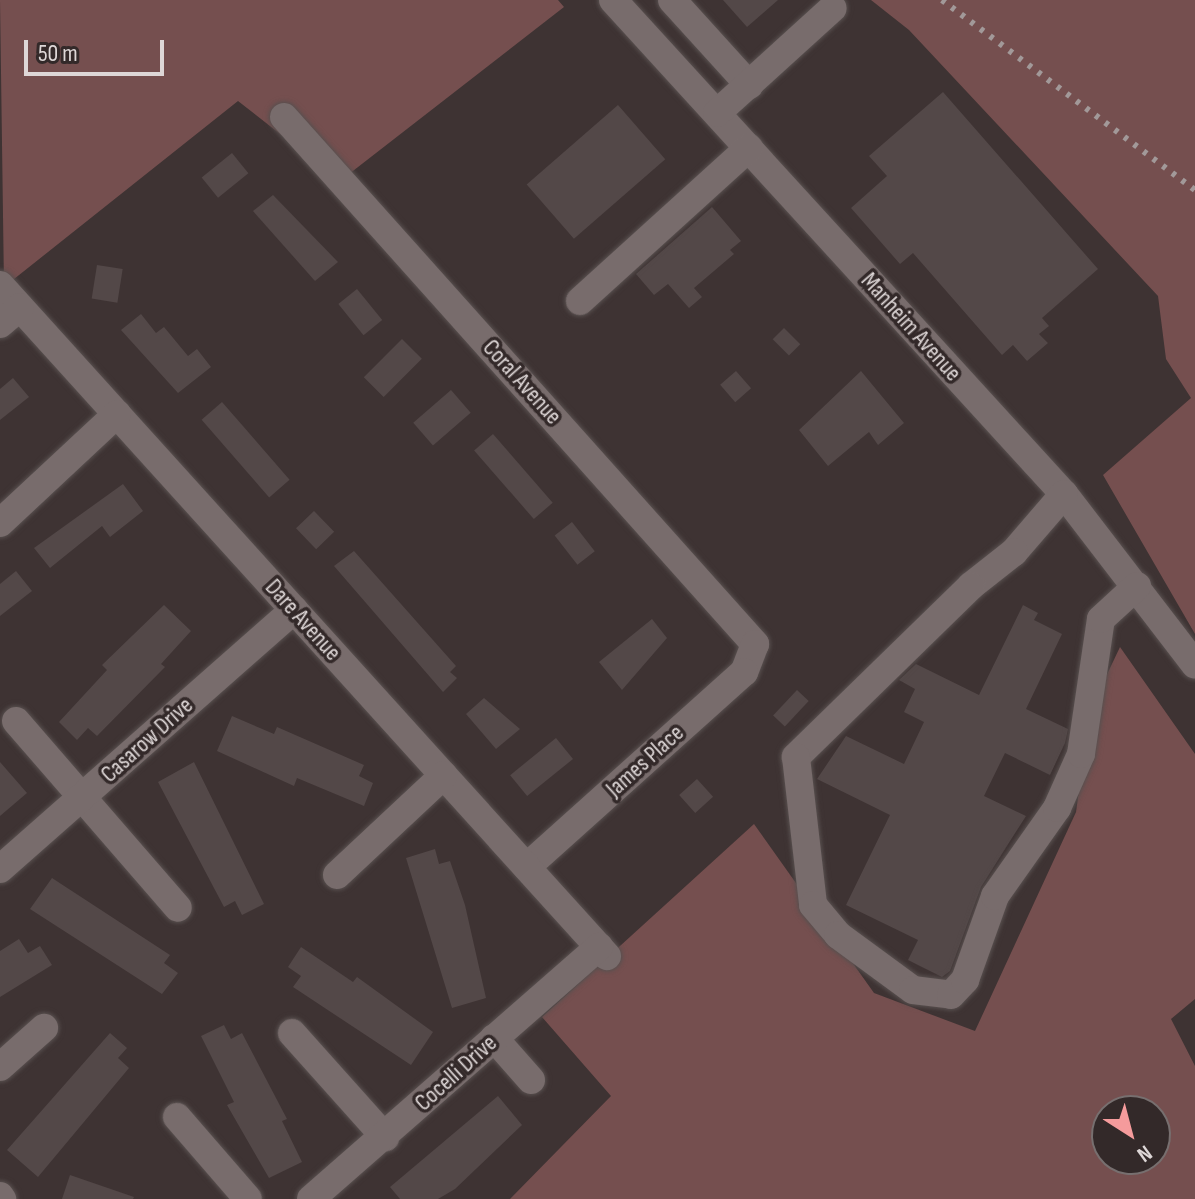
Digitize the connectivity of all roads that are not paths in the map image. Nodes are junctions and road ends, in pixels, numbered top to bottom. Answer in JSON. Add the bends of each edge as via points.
{"nodes":[{"id":1,"x":672,"y":0,"type":"edge"},
{"id":2,"x":615,"y":1,"type":"edge"},
{"id":3,"x":833,"y":8,"type":"dead end"},
{"id":4,"x":749,"y":85,"type":"junction"},
{"id":5,"x":717,"y":113,"type":"junction"},
{"id":6,"x":284,"y":117,"type":"dead end"},
{"id":7,"x":749,"y":148,"type":"junction"},
{"id":8,"x":0,"y":285,"type":"edge"},
{"id":9,"x":580,"y":301,"type":"dead end"},
{"id":10,"x":10,"y":315,"type":"edge"},
{"id":11,"x":117,"y":414,"type":"junction"},
{"id":12,"x":1064,"y":494,"type":"junction"},
{"id":13,"x":0,"y":523,"type":"edge"},
{"id":14,"x":1137,"y":586,"type":"junction"},
{"id":15,"x":294,"y":610,"type":"junction"},
{"id":16,"x":756,"y":649,"type":"joint"},
{"id":17,"x":1195,"y":665,"type":"edge"},
{"id":18,"x":16,"y":721,"type":"dead end"},
{"id":19,"x":444,"y":775,"type":"junction"},
{"id":20,"x":82,"y":797,"type":"junction"},
{"id":21,"x":527,"y":867,"type":"junction"},
{"id":22,"x":0,"y":869,"type":"edge"},
{"id":23,"x":337,"y":875,"type":"dead end"},
{"id":24,"x":178,"y":908,"type":"dead end"},
{"id":25,"x":603,"y":952,"type":"joint"},
{"id":26,"x":44,"y":1028,"type":"dead end"},
{"id":27,"x":292,"y":1033,"type":"dead end"},
{"id":28,"x":494,"y":1038,"type":"junction"},
{"id":29,"x":0,"y":1067,"type":"edge"},
{"id":30,"x":531,"y":1080,"type":"dead end"},
{"id":31,"x":177,"y":1117,"type":"dead end"},
{"id":32,"x":385,"y":1137,"type":"junction"},
{"id":33,"x":323,"y":1195,"type":"edge"},
{"id":34,"x":248,"y":1199,"type":"edge"}],
"edges":[{"from":1,"to":4,"type":"street"},
{"from":2,"to":5,"type":"street","name":"Manheim Avenue"},
{"from":3,"to":4,"type":"street"},
{"from":4,"to":5,"type":"street"},
{"from":5,"to":7,"type":"street","name":"Manheim Avenue"},
{"from":6,"to":16,"type":"street","name":"Coral Avenue","via":[[730,610]]},
{"from":7,"to":9,"type":"street"},
{"from":7,"to":12,"type":"street","name":"Manheim Avenue"},
{"from":8,"to":10,"type":"street","name":"Dare Avenue"},
{"from":10,"to":11,"type":"street","name":"Dare Avenue"},
{"from":11,"to":13,"type":"street"},
{"from":11,"to":15,"type":"street","name":"Dare Avenue"},
{"from":12,"to":14,"type":"street","name":"Manheim Avenue"},
{"from":12,"to":14,"type":"street","via":[[1014,552],[971,586],[796,757],[813,905],[838,935],[913,990],[951,995],[965,980],[995,896],[1057,808],[1081,754],[1101,619]]},
{"from":14,"to":17,"type":"street","name":"Manheim Avenue"},
{"from":15,"to":19,"type":"street","name":"Dare Avenue"},
{"from":15,"to":20,"type":"street","name":"Casarow Drive"},
{"from":16,"to":21,"type":"street","name":"James Place","via":[[744,672]]},
{"from":18,"to":20,"type":"street"},
{"from":19,"to":21,"type":"street","name":"Dare Avenue"},
{"from":19,"to":23,"type":"street"},
{"from":20,"to":22,"type":"street","name":"Casarow Drive"},
{"from":20,"to":24,"type":"street"},
{"from":21,"to":25,"type":"street","name":"Dare Avenue"},
{"from":25,"to":28,"type":"street","name":"Cocelli Drive"},
{"from":26,"to":29,"type":"street"},
{"from":27,"to":32,"type":"street"},
{"from":28,"to":30,"type":"street"},
{"from":28,"to":32,"type":"street","name":"Cocelli Drive"},
{"from":31,"to":34,"type":"street"},
{"from":32,"to":33,"type":"street","name":"Cocelli Drive"}]}
